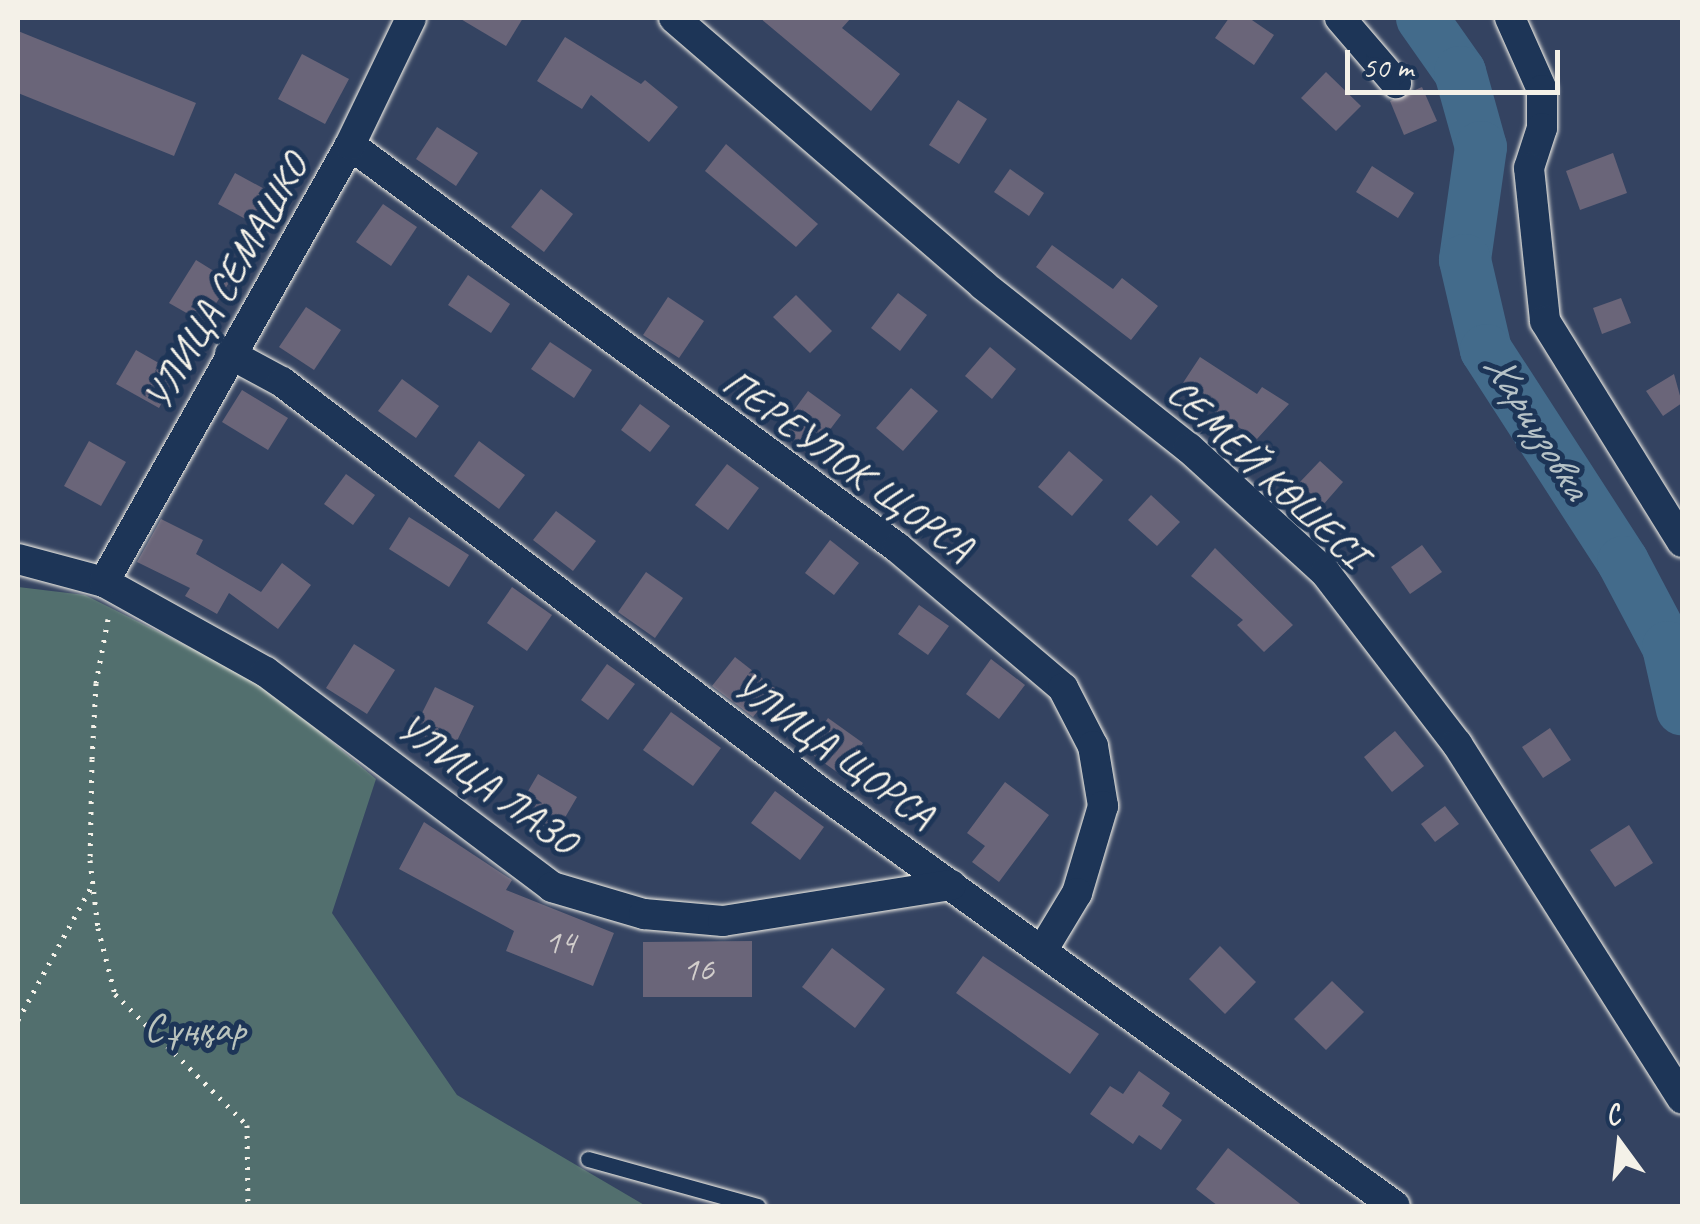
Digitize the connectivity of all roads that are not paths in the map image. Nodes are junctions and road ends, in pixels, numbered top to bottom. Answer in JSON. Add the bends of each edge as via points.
{"nodes":[{"id":1,"x":410,"y":18,"type":"edge"},
{"id":2,"x":674,"y":18,"type":"edge"},
{"id":3,"x":1340,"y":18,"type":"edge"},
{"id":4,"x":1510,"y":18,"type":"edge"},
{"id":5,"x":1396,"y":84,"type":"dead end"},
{"id":6,"x":350,"y":146,"type":"junction"},
{"id":7,"x":230,"y":354,"type":"junction"},
{"id":8,"x":1682,"y":542,"type":"edge"},
{"id":9,"x":18,"y":559,"type":"edge"},
{"id":10,"x":110,"y":585,"type":"junction"},
{"id":11,"x":951,"y":885,"type":"junction"},
{"id":12,"x":1042,"y":951,"type":"junction"},
{"id":13,"x":1682,"y":1098,"type":"edge"},
{"id":14,"x":588,"y":1159,"type":"dead end"},
{"id":15,"x":758,"y":1206,"type":"edge"},
{"id":16,"x":1395,"y":1206,"type":"edge"}],
"edges":[{"from":1,"to":6,"type":"street","name":"УЛИЦА СЕМАШКО"},
{"from":2,"to":13,"type":"street","name":"СЕМЕЙ КӨШЕСІ","via":[[983,284],[1189,448],[1325,572],[1456,744]]},
{"from":3,"to":5,"type":"street"},
{"from":4,"to":8,"type":"street","via":[[1542,90],[1542,128],[1529,168],[1545,321]]},
{"from":6,"to":7,"type":"street","name":"УЛИЦА СЕМАШКО"},
{"from":6,"to":12,"type":"street","name":"ПЕРЕУЛОК ЩОРСА","via":[[898,548],[1063,688],[1093,746],[1103,806],[1077,893]]},
{"from":7,"to":10,"type":"street","name":"УЛИЦА СЕМАШКО"},
{"from":7,"to":11,"type":"street","name":"УЛИЦА ЩОРСА","via":[[282,382]]},
{"from":9,"to":10,"type":"street","name":"УЛИЦА ЛАЗО"},
{"from":10,"to":11,"type":"street","name":"УЛИЦА ЛАЗО","via":[[266,672],[552,886],[644,914],[722,921]]},
{"from":11,"to":12,"type":"street","name":"УЛИЦА ЩОРСА"},
{"from":12,"to":16,"type":"street","name":"УЛИЦА ЩОРСА"},
{"from":14,"to":15,"type":"lane"}]}
